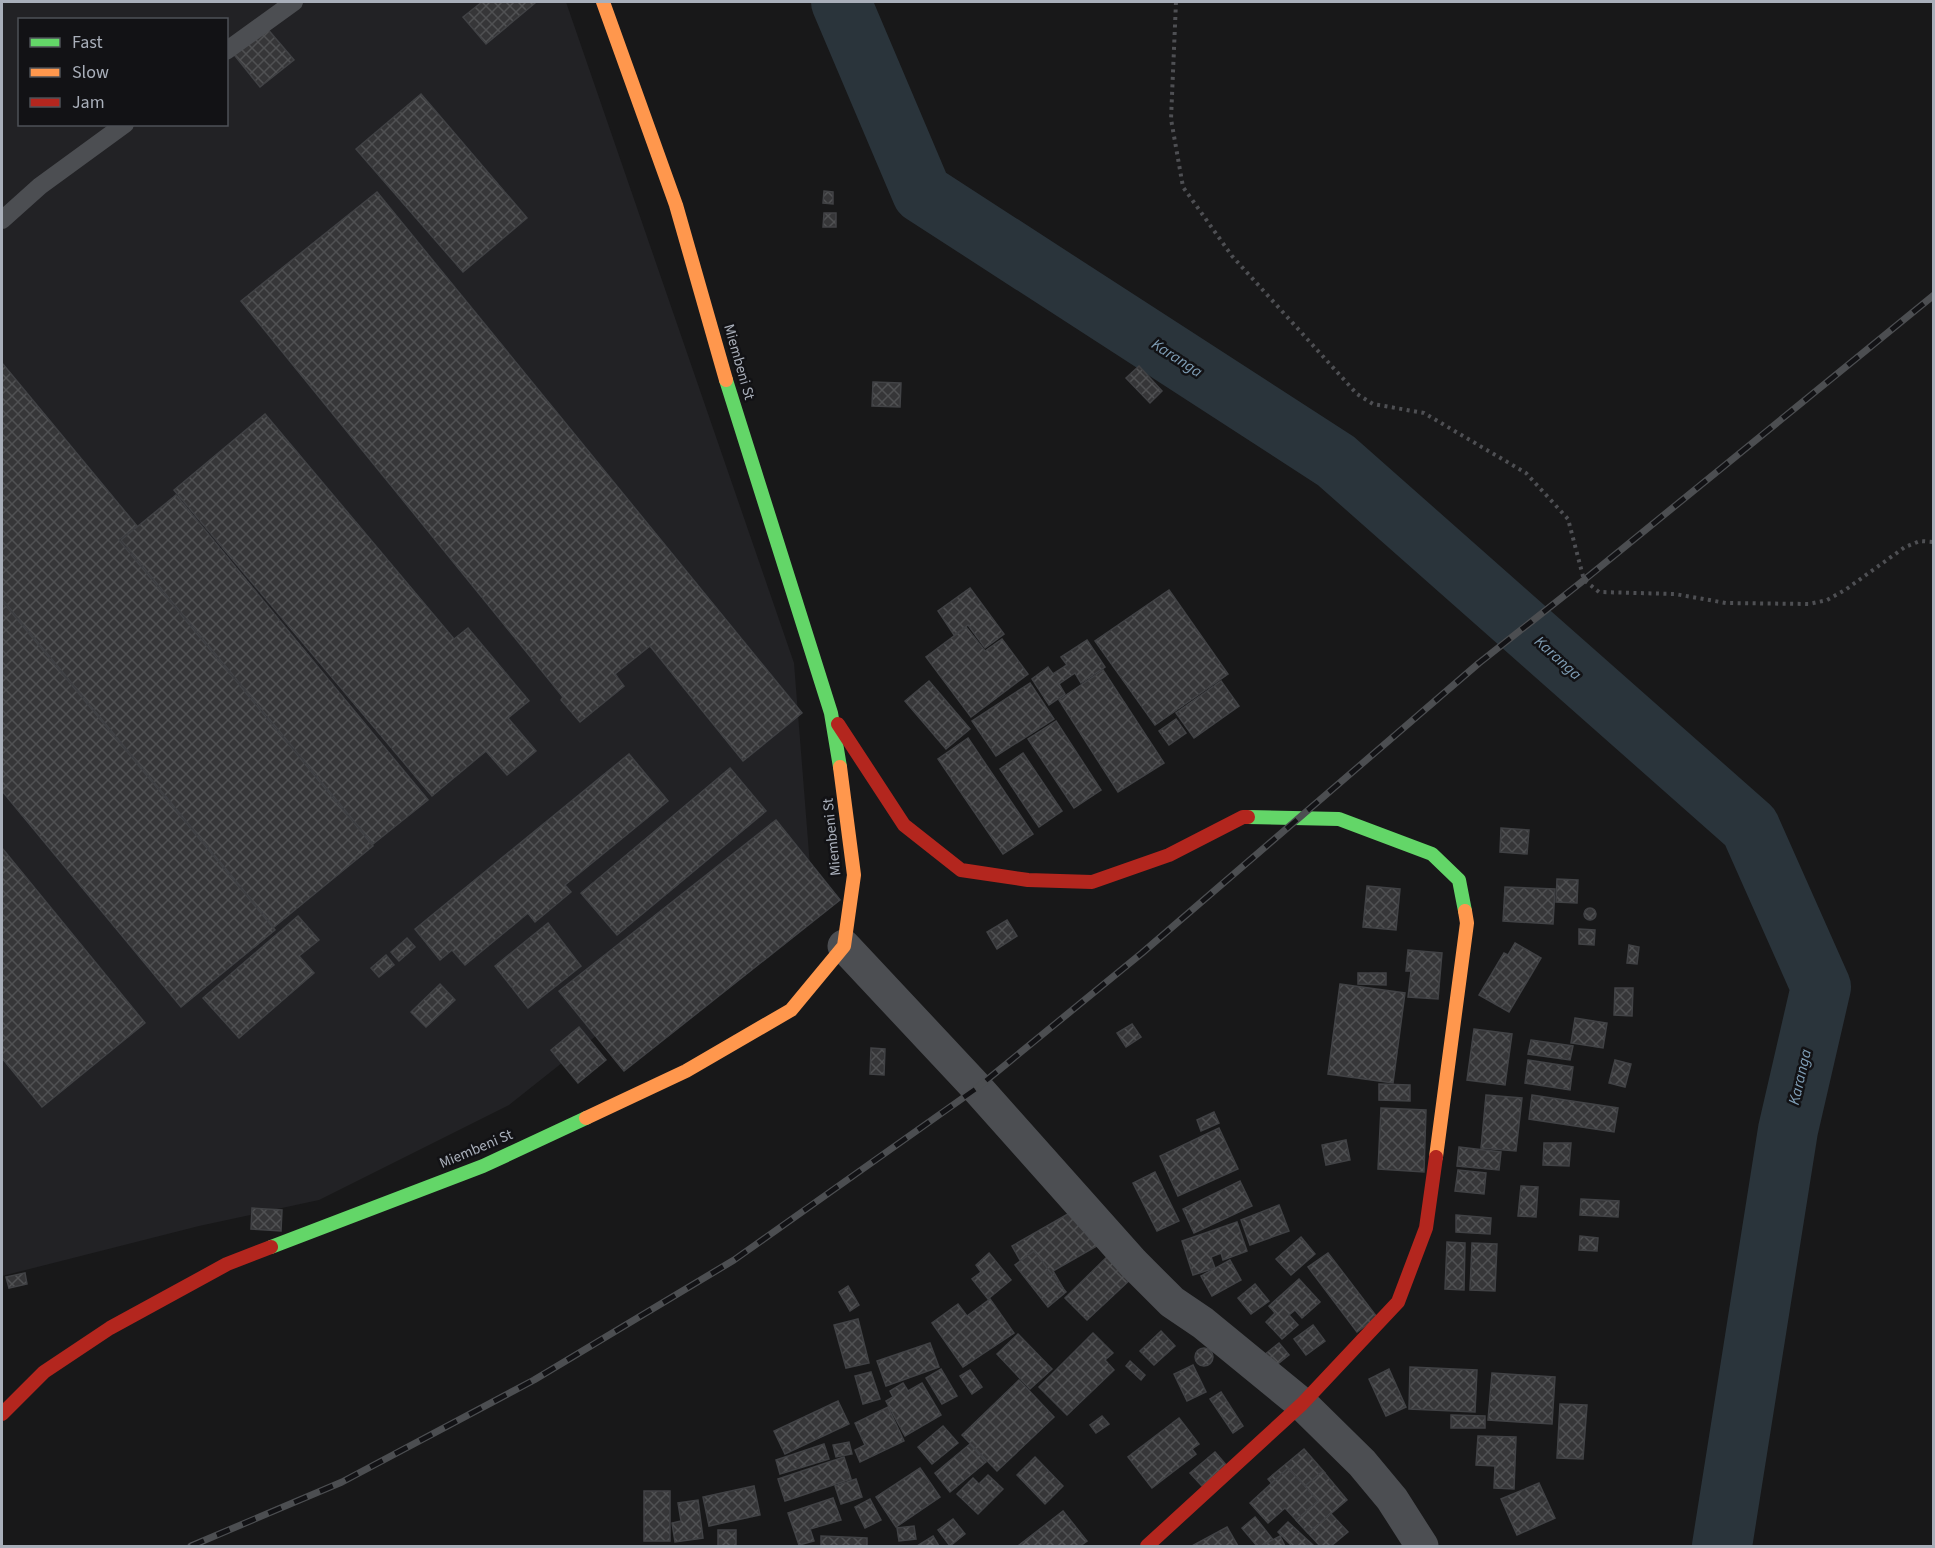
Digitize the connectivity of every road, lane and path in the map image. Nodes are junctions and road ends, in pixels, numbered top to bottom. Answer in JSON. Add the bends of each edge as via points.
{"nodes":[{"id":1,"x":294,"y":2,"type":"edge"},
{"id":2,"x":603,"y":2,"type":"edge"},
{"id":3,"x":1176,"y":2,"type":"edge"},
{"id":4,"x":228,"y":50,"type":"edge"},
{"id":5,"x":122,"y":126,"type":"edge"},
{"id":6,"x":2,"y":220,"type":"edge"},
{"id":7,"x":1934,"y":542,"type":"edge"},
{"id":8,"x":831,"y":713,"type":"junction"},
{"id":9,"x":844,"y":946,"type":"junction"},
{"id":10,"x":1302,"y":1404,"type":"junction"},
{"id":11,"x":2,"y":1414,"type":"edge"},
{"id":12,"x":1147,"y":1546,"type":"edge"},
{"id":13,"x":1422,"y":1546,"type":"edge"}],
"edges":[{"from":1,"to":4,"type":"lane"},
{"from":2,"to":8,"type":"street","name":"Miembeni St","via":[[676,205],[736,412]]},
{"from":3,"to":7,"type":"path","via":[[1171,119],[1183,187],[1232,256],[1357,394],[1373,404],[1424,413],[1526,473],[1568,519],[1584,580],[1599,592],[1675,594],[1726,603],[1809,604],[1845,590],[1905,547],[1920,541]]},
{"from":5,"to":6,"type":"lane","via":[[40,186]]},
{"from":8,"to":9,"type":"street","name":"Miembeni St","via":[[854,875]]},
{"from":8,"to":10,"type":"street","via":[[904,825],[961,870],[1028,880],[1092,882],[1169,855],[1243,817],[1302,817],[1339,819],[1432,854],[1459,880],[1467,923],[1426,1228],[1398,1302]]},
{"from":9,"to":10,"type":"street","via":[[1172,1302]]},
{"from":9,"to":11,"type":"street","name":"Miembeni St","via":[[791,1010],[686,1071],[483,1166],[227,1264],[110,1328],[44,1372]]},
{"from":10,"to":12,"type":"street"},
{"from":10,"to":13,"type":"street","via":[[1362,1463],[1392,1499]]}]}
